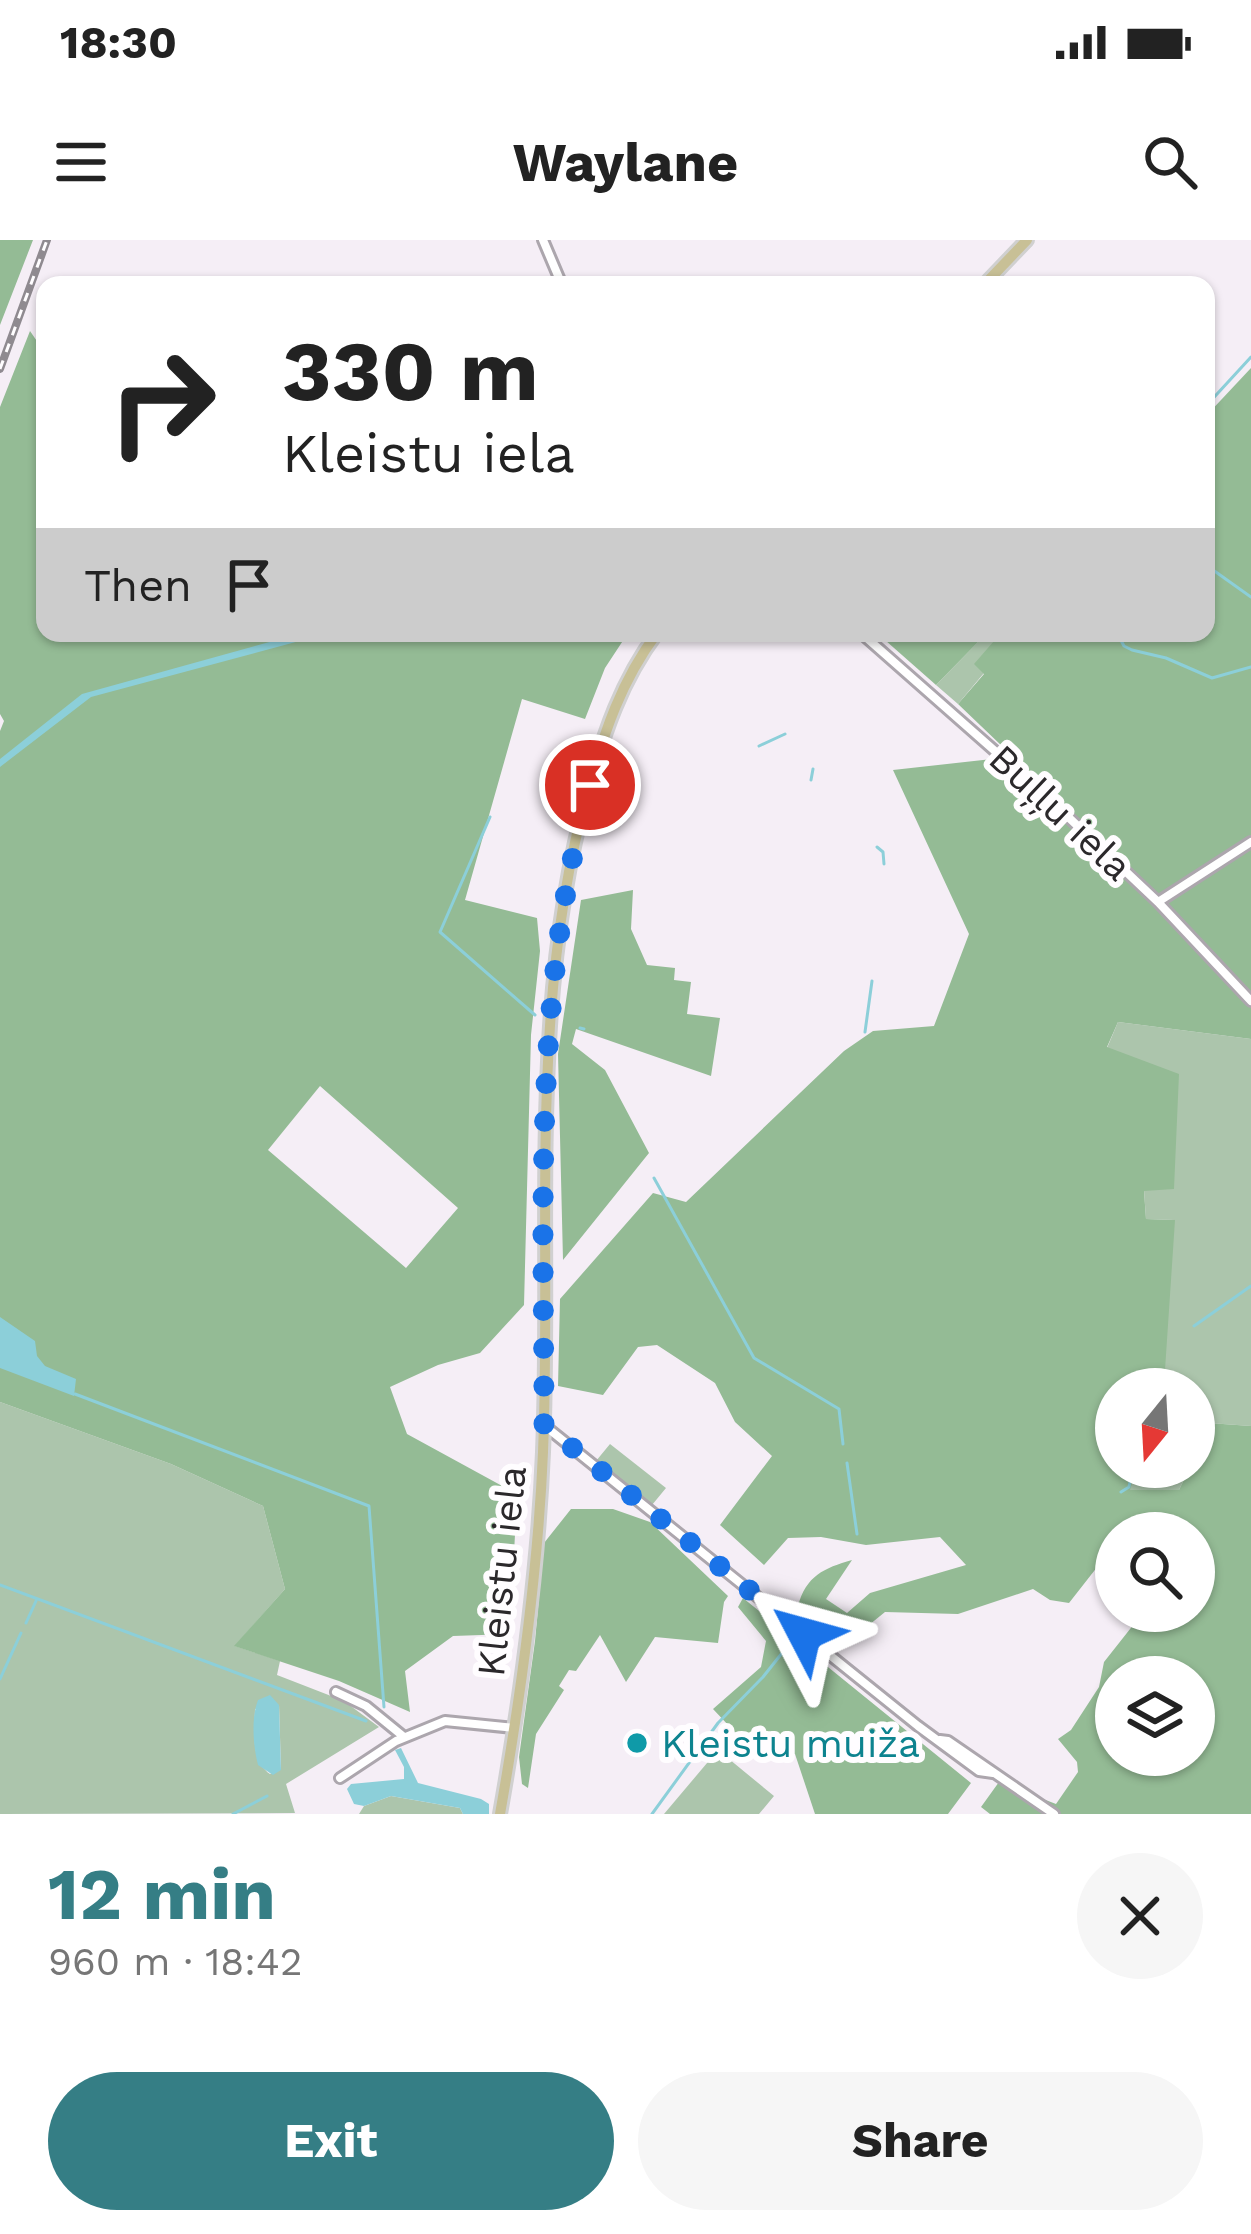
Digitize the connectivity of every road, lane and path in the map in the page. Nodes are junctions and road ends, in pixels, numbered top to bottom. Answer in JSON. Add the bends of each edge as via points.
{"nodes":[{"id":1,"x":543,"y":240,"type":"edge"},
{"id":2,"x":1027,"y":240,"type":"edge"},
{"id":3,"x":558,"y":276,"type":"edge"},
{"id":4,"x":993,"y":276,"type":"edge"},
{"id":5,"x":651,"y":642,"type":"edge"},
{"id":6,"x":871,"y":642,"type":"edge"},
{"id":7,"x":1251,"y":842,"type":"edge"},
{"id":8,"x":1158,"y":902,"type":"junction"},
{"id":9,"x":1251,"y":1001,"type":"edge"},
{"id":10,"x":544,"y":1425,"type":"junction"},
{"id":11,"x":336,"y":1691,"type":"dead end"},
{"id":12,"x":515,"y":1728,"type":"junction"},
{"id":13,"x":404,"y":1737,"type":"junction"},
{"id":14,"x":340,"y":1778,"type":"dead end"},
{"id":15,"x":500,"y":1814,"type":"edge"},
{"id":16,"x":1054,"y":1814,"type":"edge"}],
"edges":[{"from":1,"to":3,"type":"street"},
{"from":2,"to":4,"type":"main road"},
{"from":5,"to":10,"type":"main road","name":"Kleistu iela","via":[[615,704],[564,896],[544,1094]]},
{"from":6,"to":8,"type":"street","name":"Buļļu iela"},
{"from":7,"to":8,"type":"street"},
{"from":8,"to":9,"type":"street","name":"Buļļu iela"},
{"from":10,"to":12,"type":"main road","name":"Kleistu iela"},
{"from":10,"to":16,"type":"street","via":[[937,1740]]},
{"from":11,"to":13,"type":"street"},
{"from":12,"to":13,"type":"street","via":[[445,1721]]},
{"from":12,"to":15,"type":"main road","name":"Kleistu iela"},
{"from":13,"to":14,"type":"street"}]}
